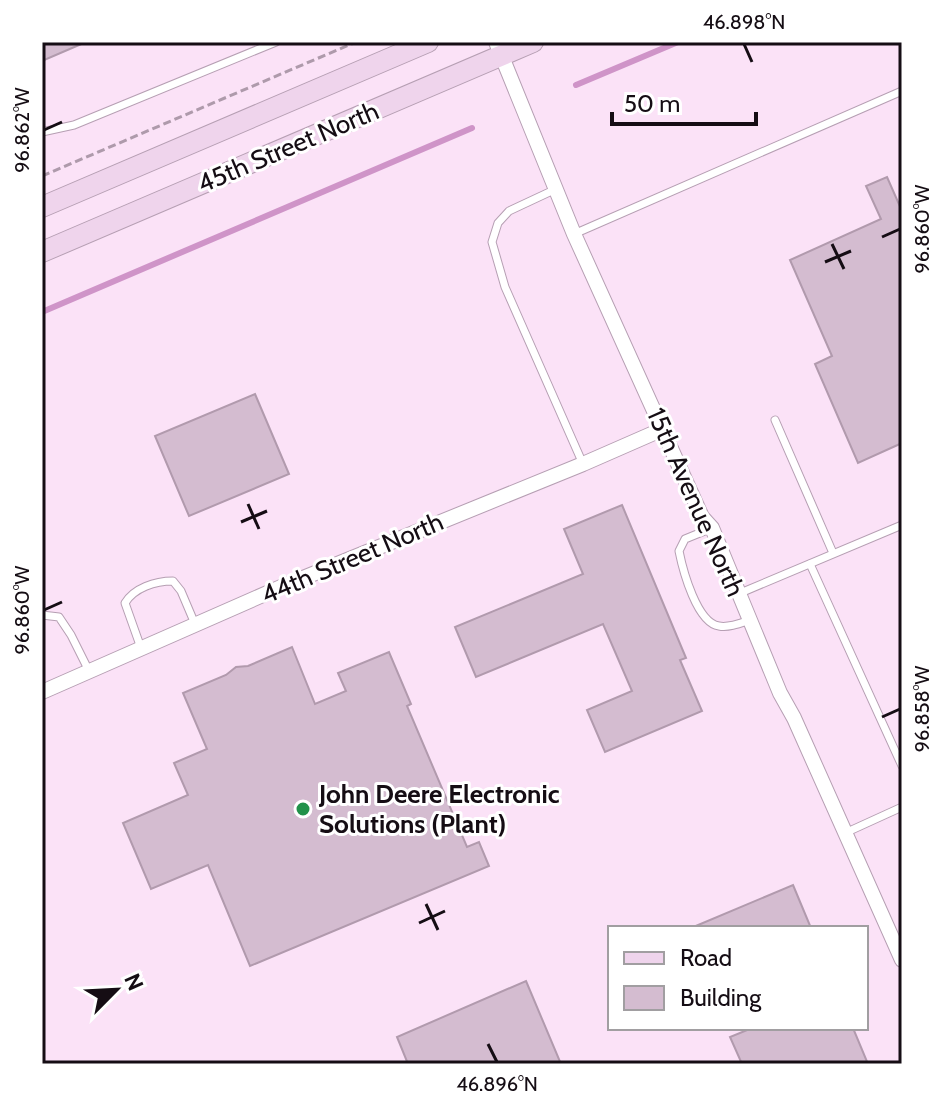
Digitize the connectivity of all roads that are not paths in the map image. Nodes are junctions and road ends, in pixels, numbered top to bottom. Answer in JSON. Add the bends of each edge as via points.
{"nodes":[{"id":1,"x":276,"y":42,"type":"edge"},
{"id":2,"x":428,"y":42,"type":"edge"},
{"id":3,"x":533,"y":42,"type":"edge"},
{"id":4,"x":498,"y":49,"type":"edge"},
{"id":5,"x":902,"y":91,"type":"edge"},
{"id":6,"x":42,"y":132,"type":"edge"},
{"id":7,"x":556,"y":189,"type":"junction"},
{"id":8,"x":42,"y":207,"type":"edge"},
{"id":9,"x":574,"y":234,"type":"junction"},
{"id":10,"x":42,"y":252,"type":"edge"},
{"id":11,"x":775,"y":420,"type":"dead end"},
{"id":12,"x":663,"y":429,"type":"junction"},
{"id":13,"x":583,"y":464,"type":"junction"},
{"id":14,"x":902,"y":525,"type":"edge"},
{"id":15,"x":712,"y":528,"type":"junction"},
{"id":16,"x":833,"y":553,"type":"junction"},
{"id":17,"x":810,"y":564,"type":"junction"},
{"id":18,"x":738,"y":595,"type":"junction"},
{"id":19,"x":42,"y":615,"type":"edge"},
{"id":20,"x":750,"y":620,"type":"junction"},
{"id":21,"x":195,"y":624,"type":"junction"},
{"id":22,"x":141,"y":648,"type":"junction"},
{"id":23,"x":89,"y":671,"type":"junction"},
{"id":24,"x":42,"y":692,"type":"edge"},
{"id":25,"x":902,"y":766,"type":"edge"},
{"id":26,"x":902,"y":807,"type":"edge"},
{"id":27,"x":845,"y":833,"type":"junction"},
{"id":28,"x":902,"y":960,"type":"edge"}],
"edges":[{"from":1,"to":6,"type":"lane","via":[[74,125]]},
{"from":2,"to":8,"type":"main road","name":"45th Street North"},
{"from":3,"to":4,"type":"main road","name":"45th Street North"},
{"from":4,"to":7,"type":"street","name":"15th Avenue North"},
{"from":4,"to":10,"type":"main road","name":"45th Street North"},
{"from":5,"to":9,"type":"lane"},
{"from":7,"to":9,"type":"street","name":"15th Avenue North"},
{"from":7,"to":13,"type":"lane","via":[[509,211],[492,242],[505,287]]},
{"from":9,"to":12,"type":"street","name":"15th Avenue North"},
{"from":11,"to":16,"type":"lane"},
{"from":12,"to":13,"type":"street","name":"44th Street North"},
{"from":12,"to":15,"type":"street","name":"15th Avenue North","via":[[702,517]]},
{"from":13,"to":21,"type":"street","name":"44th Street North"},
{"from":14,"to":16,"type":"lane"},
{"from":15,"to":18,"type":"street","name":"15th Avenue North"},
{"from":15,"to":20,"type":"lane","via":[[685,539],[679,551],[696,602],[713,625]]},
{"from":16,"to":17,"type":"lane"},
{"from":17,"to":18,"type":"lane"},
{"from":17,"to":25,"type":"lane"},
{"from":18,"to":20,"type":"street","name":"15th Avenue North"},
{"from":19,"to":23,"type":"lane","via":[[59,617]]},
{"from":20,"to":27,"type":"street","name":"15th Avenue North"},
{"from":21,"to":22,"type":"street","name":"44th Street North"},
{"from":21,"to":22,"type":"lane","via":[[173,581],[131,593],[125,603]]},
{"from":22,"to":23,"type":"street","name":"44th Street North"},
{"from":23,"to":24,"type":"street","name":"44th Street North"},
{"from":26,"to":27,"type":"lane"},
{"from":27,"to":28,"type":"street","name":"15th Avenue North"}]}
